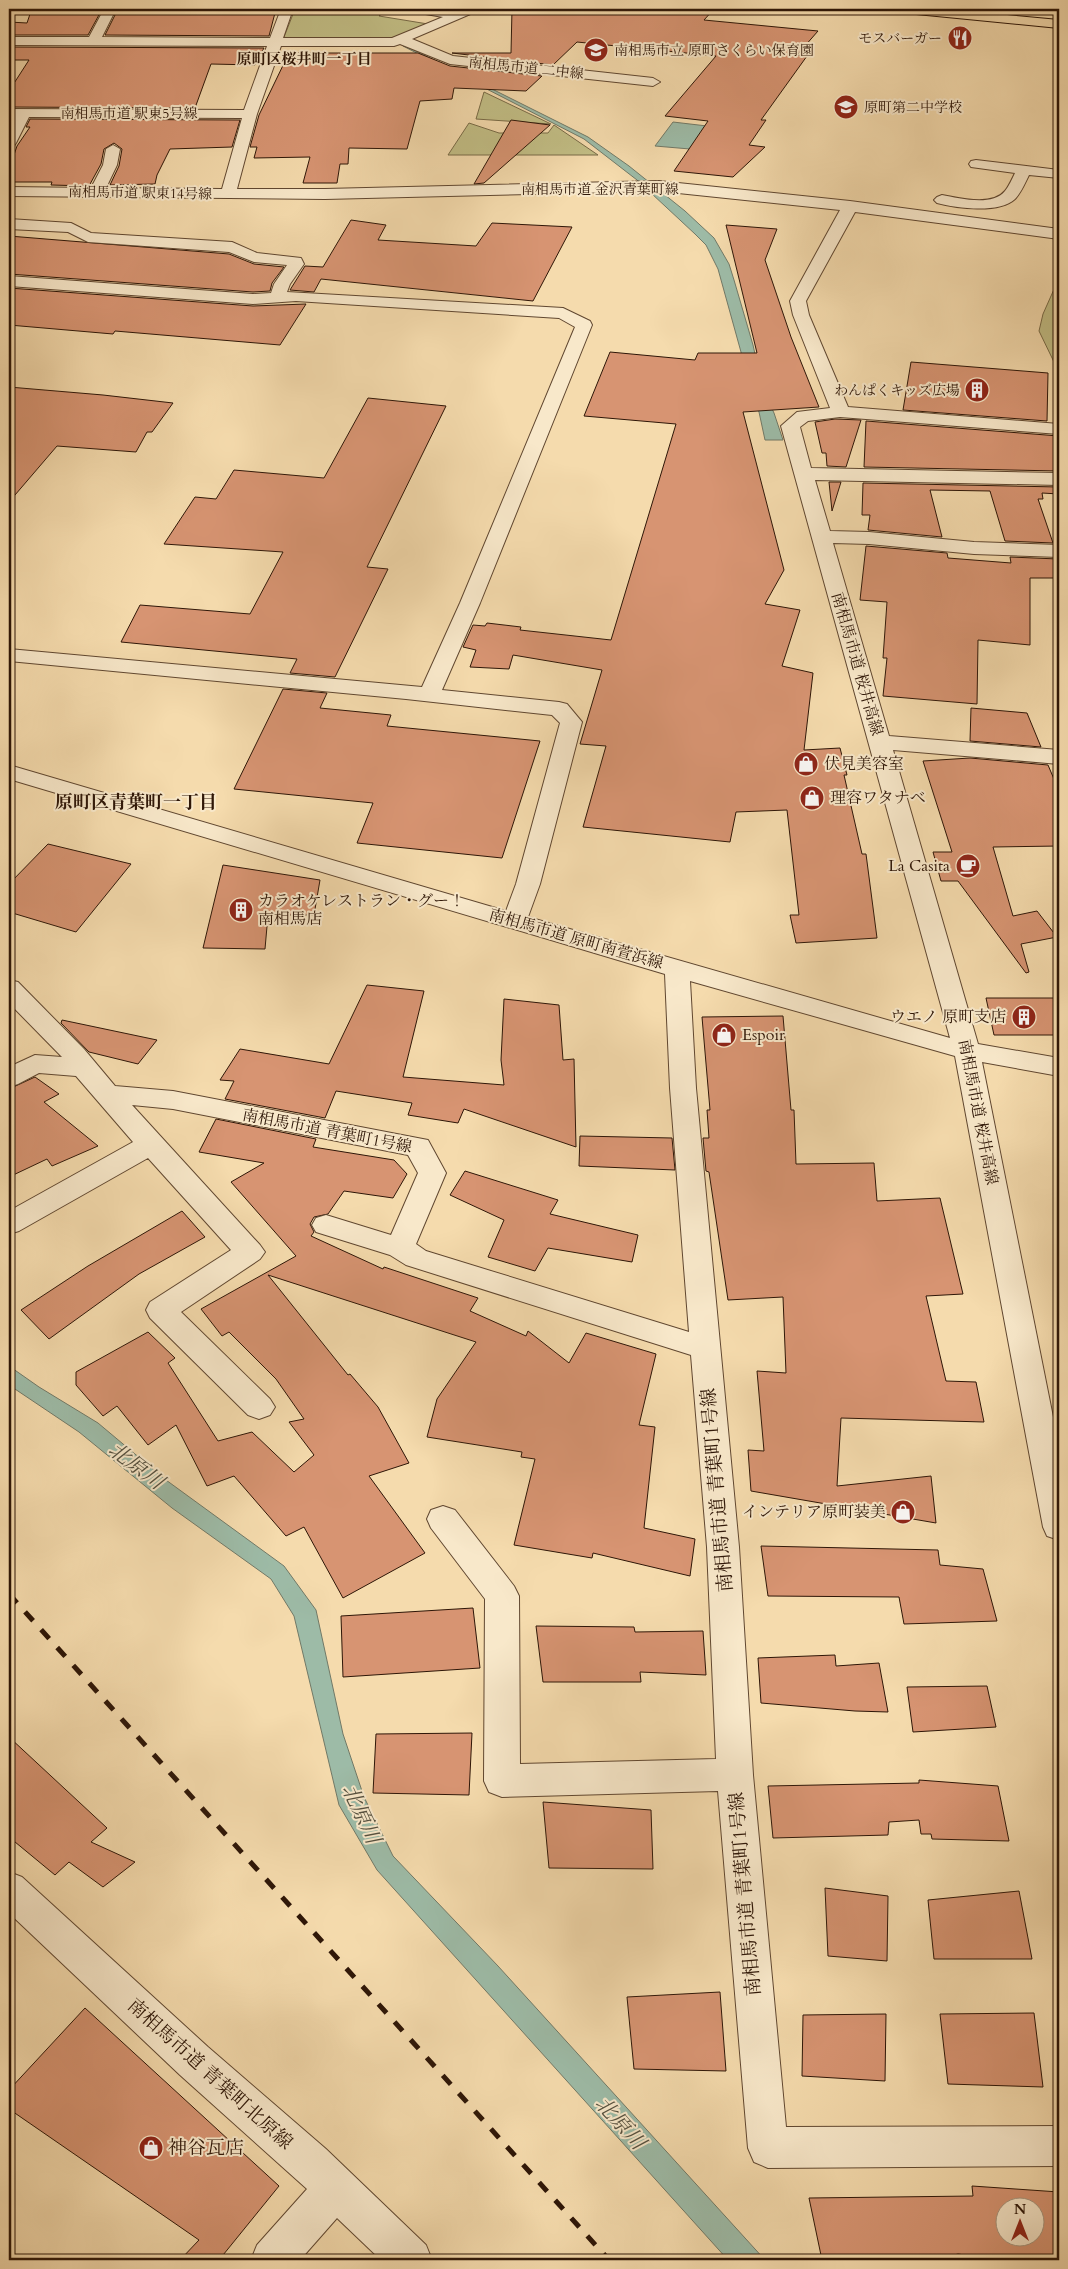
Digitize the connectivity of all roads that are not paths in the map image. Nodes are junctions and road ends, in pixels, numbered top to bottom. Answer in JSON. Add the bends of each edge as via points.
{"nodes":[{"id":1,"x":110,"y":9,"type":"edge"},
{"id":2,"x":287,"y":9,"type":"edge"},
{"id":3,"x":418,"y":9,"type":"edge"},
{"id":4,"x":472,"y":9,"type":"edge"},
{"id":5,"x":906,"y":9,"type":"edge"},
{"id":6,"x":458,"y":14,"type":"junction"},
{"id":7,"x":1059,"y":24,"type":"edge"},
{"id":8,"x":402,"y":40,"type":"junction"},
{"id":9,"x":9,"y":41,"type":"edge"},
{"id":10,"x":93,"y":42,"type":"junction"},
{"id":11,"x":275,"y":42,"type":"junction"},
{"id":12,"x":653,"y":82,"type":"dead end"},
{"id":13,"x":9,"y":113,"type":"edge"},
{"id":14,"x":24,"y":113,"type":"junction"},
{"id":15,"x":250,"y":114,"type":"junction"},
{"id":16,"x":9,"y":143,"type":"edge"},
{"id":17,"x":113,"y":149,"type":"dead end"},
{"id":18,"x":976,"y":164,"type":"dead end"},
{"id":19,"x":1024,"y":170,"type":"junction"},
{"id":20,"x":1059,"y":174,"type":"edge"},
{"id":21,"x":9,"y":192,"type":"edge"},
{"id":22,"x":97,"y":192,"type":"junction"},
{"id":23,"x":228,"y":194,"type":"junction"},
{"id":24,"x":929,"y":199,"type":"dead end"},
{"id":25,"x":850,"y":206,"type":"junction"},
{"id":26,"x":9,"y":224,"type":"edge"},
{"id":27,"x":1059,"y":234,"type":"edge"},
{"id":28,"x":9,"y":281,"type":"edge"},
{"id":29,"x":277,"y":298,"type":"junction"},
{"id":30,"x":840,"y":412,"type":"junction"},
{"id":31,"x":1059,"y":429,"type":"edge"},
{"id":32,"x":804,"y":474,"type":"junction"},
{"id":33,"x":1059,"y":479,"type":"edge"},
{"id":34,"x":822,"y":537,"type":"junction"},
{"id":35,"x":1059,"y":551,"type":"edge"},
{"id":36,"x":9,"y":655,"type":"edge"},
{"id":37,"x":429,"y":695,"type":"junction"},
{"id":38,"x":880,"y":742,"type":"junction"},
{"id":39,"x":1059,"y":757,"type":"edge"},
{"id":40,"x":9,"y":772,"type":"edge"},
{"id":41,"x":514,"y":921,"type":"junction"},
{"id":42,"x":677,"y":969,"type":"junction"},
{"id":43,"x":9,"y":988,"type":"edge"},
{"id":44,"x":967,"y":1051,"type":"junction"},
{"id":45,"x":1059,"y":1067,"type":"edge"},
{"id":46,"x":84,"y":1068,"type":"junction"},
{"id":47,"x":9,"y":1078,"type":"edge"},
{"id":48,"x":106,"y":1094,"type":"junction"},
{"id":49,"x":151,"y":1144,"type":"junction"},
{"id":50,"x":9,"y":1224,"type":"edge"},
{"id":51,"x":326,"y":1225,"type":"dead end"},
{"id":52,"x":400,"y":1248,"type":"junction"},
{"id":53,"x":705,"y":1348,"type":"junction"},
{"id":54,"x":259,"y":1406,"type":"dead end"},
{"id":55,"x":1054,"y":1484,"type":"edge"},
{"id":56,"x":442,"y":1519,"type":"dead end"},
{"id":57,"x":1059,"y":1527,"type":"edge"},
{"id":58,"x":735,"y":1775,"type":"junction"},
{"id":59,"x":9,"y":1889,"type":"edge"},
{"id":60,"x":1059,"y":2146,"type":"edge"},
{"id":61,"x":335,"y":2189,"type":"junction"},
{"id":62,"x":272,"y":2260,"type":"edge"},
{"id":63,"x":411,"y":2260,"type":"edge"}],
"edges":[{"from":1,"to":10,"type":"street"},
{"from":2,"to":11,"type":"street","name":"南相馬市道 駅東14号線"},
{"from":3,"to":6,"type":"street"},
{"from":4,"to":6,"type":"street"},
{"from":5,"to":7,"type":"main road"},
{"from":6,"to":8,"type":"street"},
{"from":8,"to":11,"type":"street"},
{"from":8,"to":12,"type":"street","name":"南相馬市道 二中線","via":[[450,60]]},
{"from":9,"to":10,"type":"street"},
{"from":10,"to":11,"type":"street"},
{"from":11,"to":15,"type":"street","name":"南相馬市道 駅東14号線"},
{"from":13,"to":14,"type":"street","name":"南相馬市道 駅東5号線"},
{"from":14,"to":15,"type":"street","name":"南相馬市道 駅東5号線"},
{"from":14,"to":16,"type":"street"},
{"from":15,"to":23,"type":"street","name":"南相馬市道 駅東14号線"},
{"from":17,"to":22,"type":"street","via":[[110,165]]},
{"from":18,"to":19,"type":"street"},
{"from":19,"to":20,"type":"street"},
{"from":19,"to":24,"type":"street","via":[[1009,197],[997,202],[978,204]]},
{"from":21,"to":22,"type":"street","name":"南相馬市道 駅東14号線"},
{"from":22,"to":23,"type":"street","name":"南相馬市道 駅東14号線"},
{"from":23,"to":25,"type":"street","name":"南相馬市道 金沢青葉町線","via":[[659,186]]},
{"from":25,"to":27,"type":"street","name":"南相馬市道 金沢青葉町線"},
{"from":25,"to":30,"type":"street","via":[[798,301]]},
{"from":26,"to":29,"type":"street","via":[[71,228],[88,237],[232,248],[254,256],[295,260],[296,264]]},
{"from":28,"to":29,"type":"street"},
{"from":29,"to":37,"type":"street","via":[[398,301],[563,313],[584,325]]},
{"from":30,"to":31,"type":"street"},
{"from":30,"to":32,"type":"street","name":"南相馬市道 桜井高線","via":[[803,416],[790,426]]},
{"from":32,"to":33,"type":"street"},
{"from":32,"to":34,"type":"street","name":"南相馬市道 桜井高線"},
{"from":34,"to":35,"type":"street"},
{"from":34,"to":38,"type":"street","name":"南相馬市道 桜井高線"},
{"from":36,"to":37,"type":"street"},
{"from":37,"to":41,"type":"street","via":[[559,709],[571,722],[528,884]]},
{"from":38,"to":39,"type":"street"},
{"from":38,"to":44,"type":"street","name":"南相馬市道 桜井高線"},
{"from":40,"to":41,"type":"street","name":"南相馬市道 原町南萱浜線"},
{"from":41,"to":42,"type":"street","name":"南相馬市道 原町南萱浜線"},
{"from":42,"to":44,"type":"street","name":"南相馬市道 原町南萱浜線"},
{"from":42,"to":53,"type":"street","name":"南相馬市道 青葉町1号線","via":[[683,1088]]},
{"from":43,"to":46,"type":"street"},
{"from":44,"to":45,"type":"street","name":"南相馬市道 原町南萱浜線"},
{"from":44,"to":55,"type":"street","name":"南相馬市道 桜井高線"},
{"from":46,"to":47,"type":"street","via":[[35,1064]]},
{"from":46,"to":48,"type":"street"},
{"from":48,"to":49,"type":"street"},
{"from":48,"to":52,"type":"street","name":"南相馬市道 青葉町1号線","via":[[173,1100],[418,1147],[432,1173]]},
{"from":49,"to":50,"type":"street"},
{"from":49,"to":54,"type":"street","via":[[250,1252],[160,1310]]},
{"from":51,"to":52,"type":"street"},
{"from":52,"to":53,"type":"street","via":[[416,1258]]},
{"from":53,"to":58,"type":"street","name":"南相馬市道 青葉町1号線","via":[[723,1547]]},
{"from":55,"to":57,"type":"street","name":"南相馬市道 桜井高線"},
{"from":56,"to":58,"type":"street","via":[[502,1596],[502,1781]]},
{"from":58,"to":60,"type":"street","name":"南相馬市道 青葉町1号線","via":[[768,2148]]},
{"from":59,"to":61,"type":"street","name":"南相馬市道 青葉町北原線"},
{"from":61,"to":62,"type":"street"},
{"from":61,"to":63,"type":"street","name":"南相馬市道 青葉町北原線"}]}
